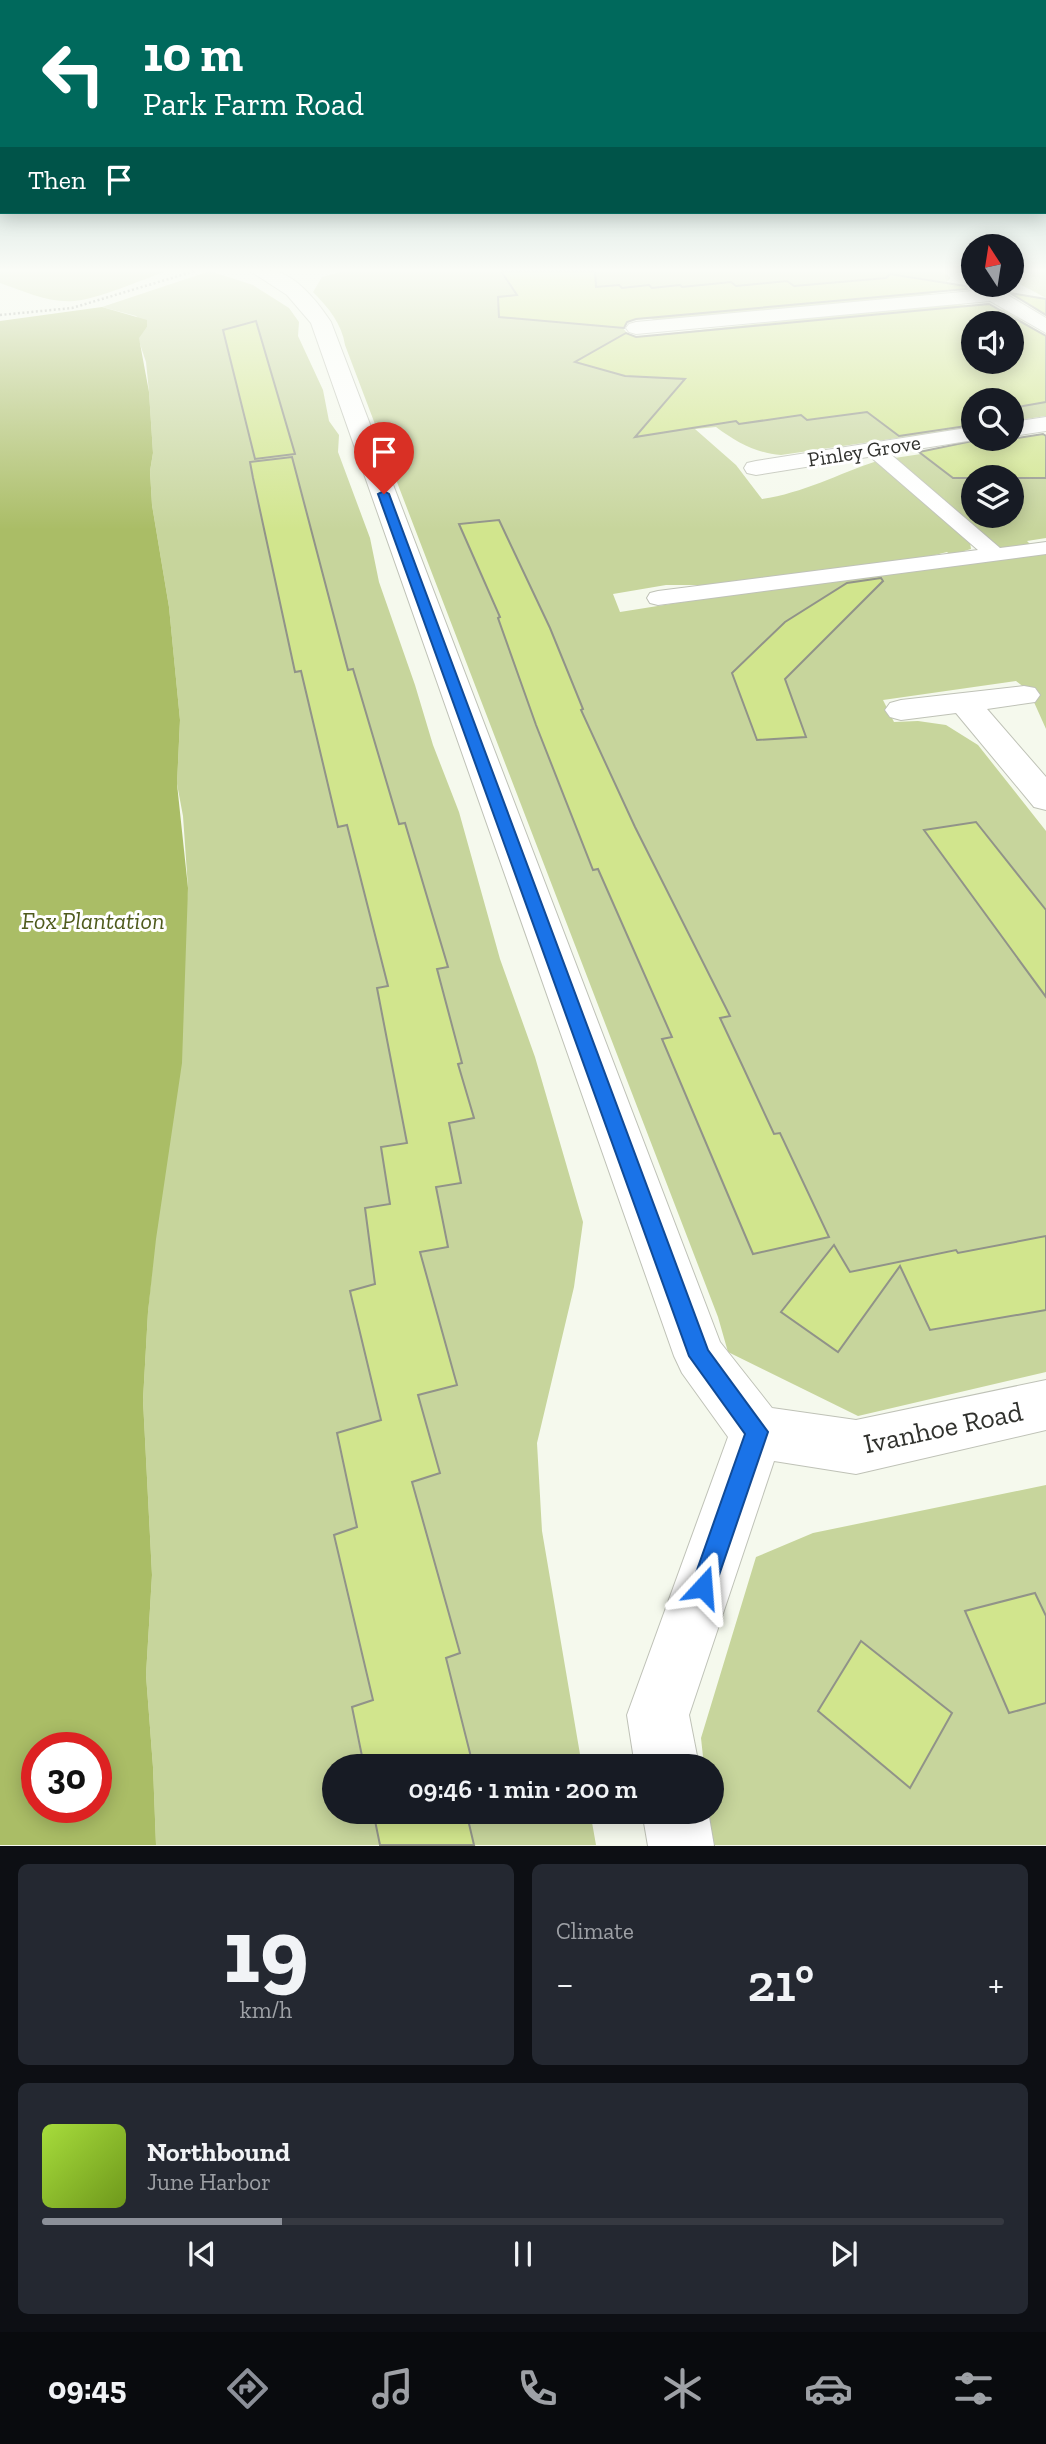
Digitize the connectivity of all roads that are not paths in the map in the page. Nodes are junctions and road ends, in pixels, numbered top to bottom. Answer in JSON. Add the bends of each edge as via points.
{"nodes":[{"id":1,"x":334,"y":357,"type":"edge"},
{"id":2,"x":1046,"y":424,"type":"edge"},
{"id":3,"x":1024,"y":427,"type":"edge"},
{"id":4,"x":961,"y":436,"type":"edge"},
{"id":5,"x":873,"y":449,"type":"junction"},
{"id":6,"x":736,"y":451,"type":"dead end"},
{"id":7,"x":1046,"y":548,"type":"edge"},
{"id":8,"x":997,"y":556,"type":"junction"},
{"id":9,"x":658,"y":598,"type":"dead end"},
{"id":10,"x":1024,"y":695,"type":"dead end"},
{"id":11,"x":965,"y":703,"type":"junction"},
{"id":12,"x":901,"y":710,"type":"dead end"},
{"id":13,"x":1046,"y":799,"type":"edge"},
{"id":14,"x":1046,"y":1405,"type":"edge"},
{"id":15,"x":757,"y":1432,"type":"junction"},
{"id":16,"x":665,"y":1754,"type":"edge"},
{"id":17,"x":677,"y":1824,"type":"edge"},
{"id":18,"x":681,"y":1846,"type":"edge"}],
"edges":[{"from":1,"to":15,"type":"street","via":[[700,1356]]},
{"from":2,"to":3,"type":"street"},
{"from":4,"to":5,"type":"street","name":"Pinley Grove"},
{"from":5,"to":6,"type":"street","name":"Pinley Grove","via":[[762,477]]},
{"from":5,"to":8,"type":"lane"},
{"from":7,"to":8,"type":"lane"},
{"from":8,"to":9,"type":"lane"},
{"from":10,"to":11,"type":"street"},
{"from":11,"to":12,"type":"street"},
{"from":11,"to":13,"type":"street"},
{"from":14,"to":15,"type":"street","name":"Ivanhoe Road","via":[[856,1447]]},
{"from":15,"to":16,"type":"street","via":[[658,1716]]},
{"from":17,"to":18,"type":"street"}]}
